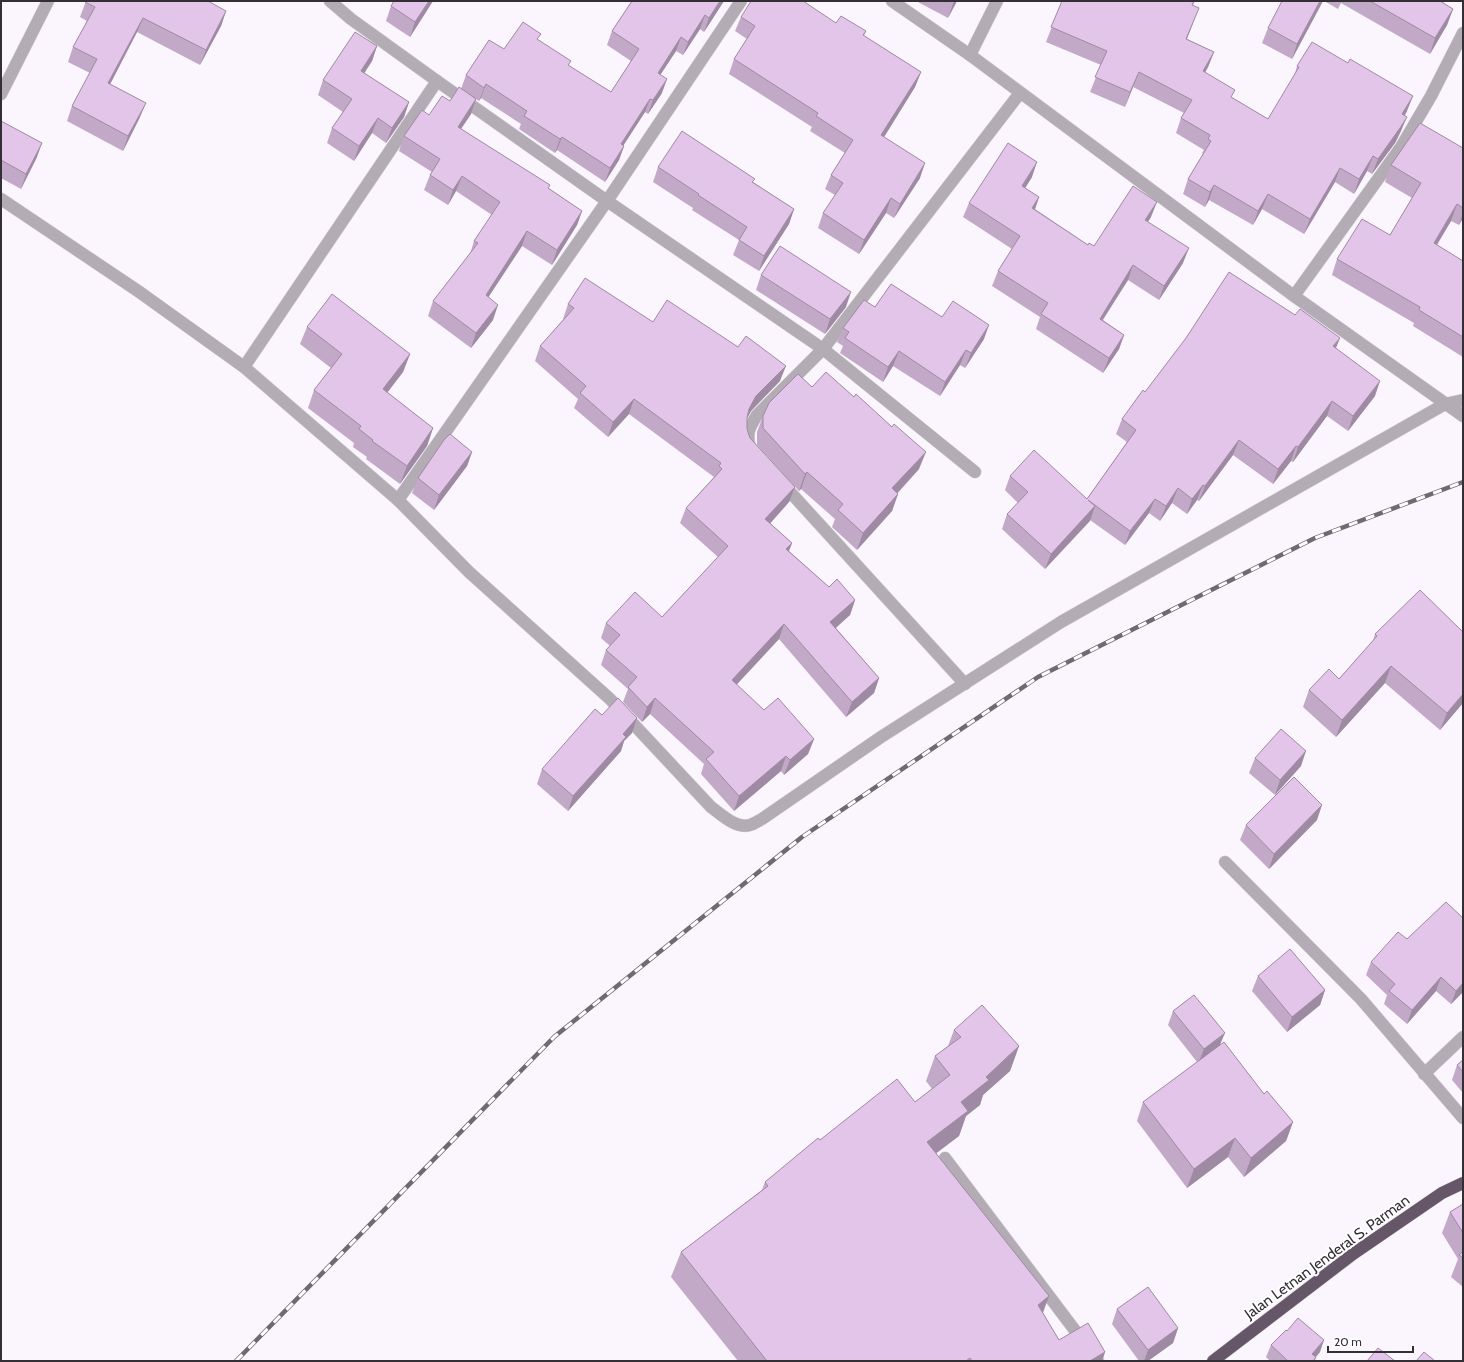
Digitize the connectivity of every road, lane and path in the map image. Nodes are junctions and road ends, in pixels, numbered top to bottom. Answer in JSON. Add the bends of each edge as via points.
{"nodes":[{"id":1,"x":48,"y":1,"type":"edge"},
{"id":2,"x":330,"y":1,"type":"edge"},
{"id":3,"x":741,"y":1,"type":"edge"},
{"id":4,"x":892,"y":1,"type":"edge"},
{"id":5,"x":997,"y":1,"type":"edge"},
{"id":6,"x":1463,"y":33,"type":"edge"},
{"id":7,"x":970,"y":55,"type":"junction"},
{"id":8,"x":437,"y":81,"type":"junction"},
{"id":9,"x":1020,"y":93,"type":"junction"},
{"id":10,"x":1,"y":94,"type":"edge"},
{"id":11,"x":1,"y":199,"type":"edge"},
{"id":12,"x":607,"y":201,"type":"junction"},
{"id":13,"x":1294,"y":296,"type":"junction"},
{"id":14,"x":823,"y":349,"type":"junction"},
{"id":15,"x":244,"y":367,"type":"junction"},
{"id":16,"x":1463,"y":400,"type":"edge"},
{"id":17,"x":1445,"y":404,"type":"junction"},
{"id":18,"x":1463,"y":416,"type":"edge"},
{"id":19,"x":759,"y":458,"type":"edge"},
{"id":20,"x":975,"y":472,"type":"dead end"},
{"id":21,"x":773,"y":473,"type":"edge"},
{"id":22,"x":398,"y":500,"type":"junction"},
{"id":23,"x":964,"y":684,"type":"junction"},
{"id":24,"x":1225,"y":862,"type":"dead end"},
{"id":25,"x":1463,"y":1037,"type":"edge"},
{"id":26,"x":1424,"y":1074,"type":"junction"},
{"id":27,"x":1463,"y":1118,"type":"edge"},
{"id":28,"x":945,"y":1158,"type":"dead end"},
{"id":29,"x":1463,"y":1183,"type":"edge"},
{"id":30,"x":1098,"y":1361,"type":"edge"},
{"id":31,"x":1213,"y":1361,"type":"edge"}],
"edges":[{"from":1,"to":10,"type":"street"},
{"from":2,"to":8,"type":"street","via":[[350,19]]},
{"from":3,"to":12,"type":"street"},
{"from":4,"to":7,"type":"street"},
{"from":5,"to":7,"type":"street"},
{"from":6,"to":13,"type":"street","via":[[1401,147]]},
{"from":7,"to":9,"type":"street"},
{"from":8,"to":12,"type":"street"},
{"from":8,"to":15,"type":"street"},
{"from":9,"to":13,"type":"street"},
{"from":9,"to":14,"type":"street"},
{"from":11,"to":15,"type":"street","via":[[138,291]]},
{"from":12,"to":14,"type":"street"},
{"from":12,"to":22,"type":"street"},
{"from":13,"to":17,"type":"street"},
{"from":14,"to":19,"type":"street","via":[[756,414],[747,436],[750,448]]},
{"from":14,"to":20,"type":"street"},
{"from":15,"to":22,"type":"street"},
{"from":16,"to":17,"type":"street"},
{"from":17,"to":18,"type":"street"},
{"from":17,"to":23,"type":"street","via":[[1061,622]]},
{"from":21,"to":23,"type":"street"},
{"from":22,"to":23,"type":"street","via":[[469,572],[610,699],[711,807],[726,819],[740,825],[750,825],[762,819],[881,737]]},
{"from":24,"to":26,"type":"street","via":[[1361,999]]},
{"from":25,"to":26,"type":"street"},
{"from":26,"to":27,"type":"street"},
{"from":28,"to":30,"type":"street"},
{"from":29,"to":31,"type":"highway","name":"Jalan Letnan Jenderal S. Parman","via":[[1442,1193],[1353,1254]]}]}
